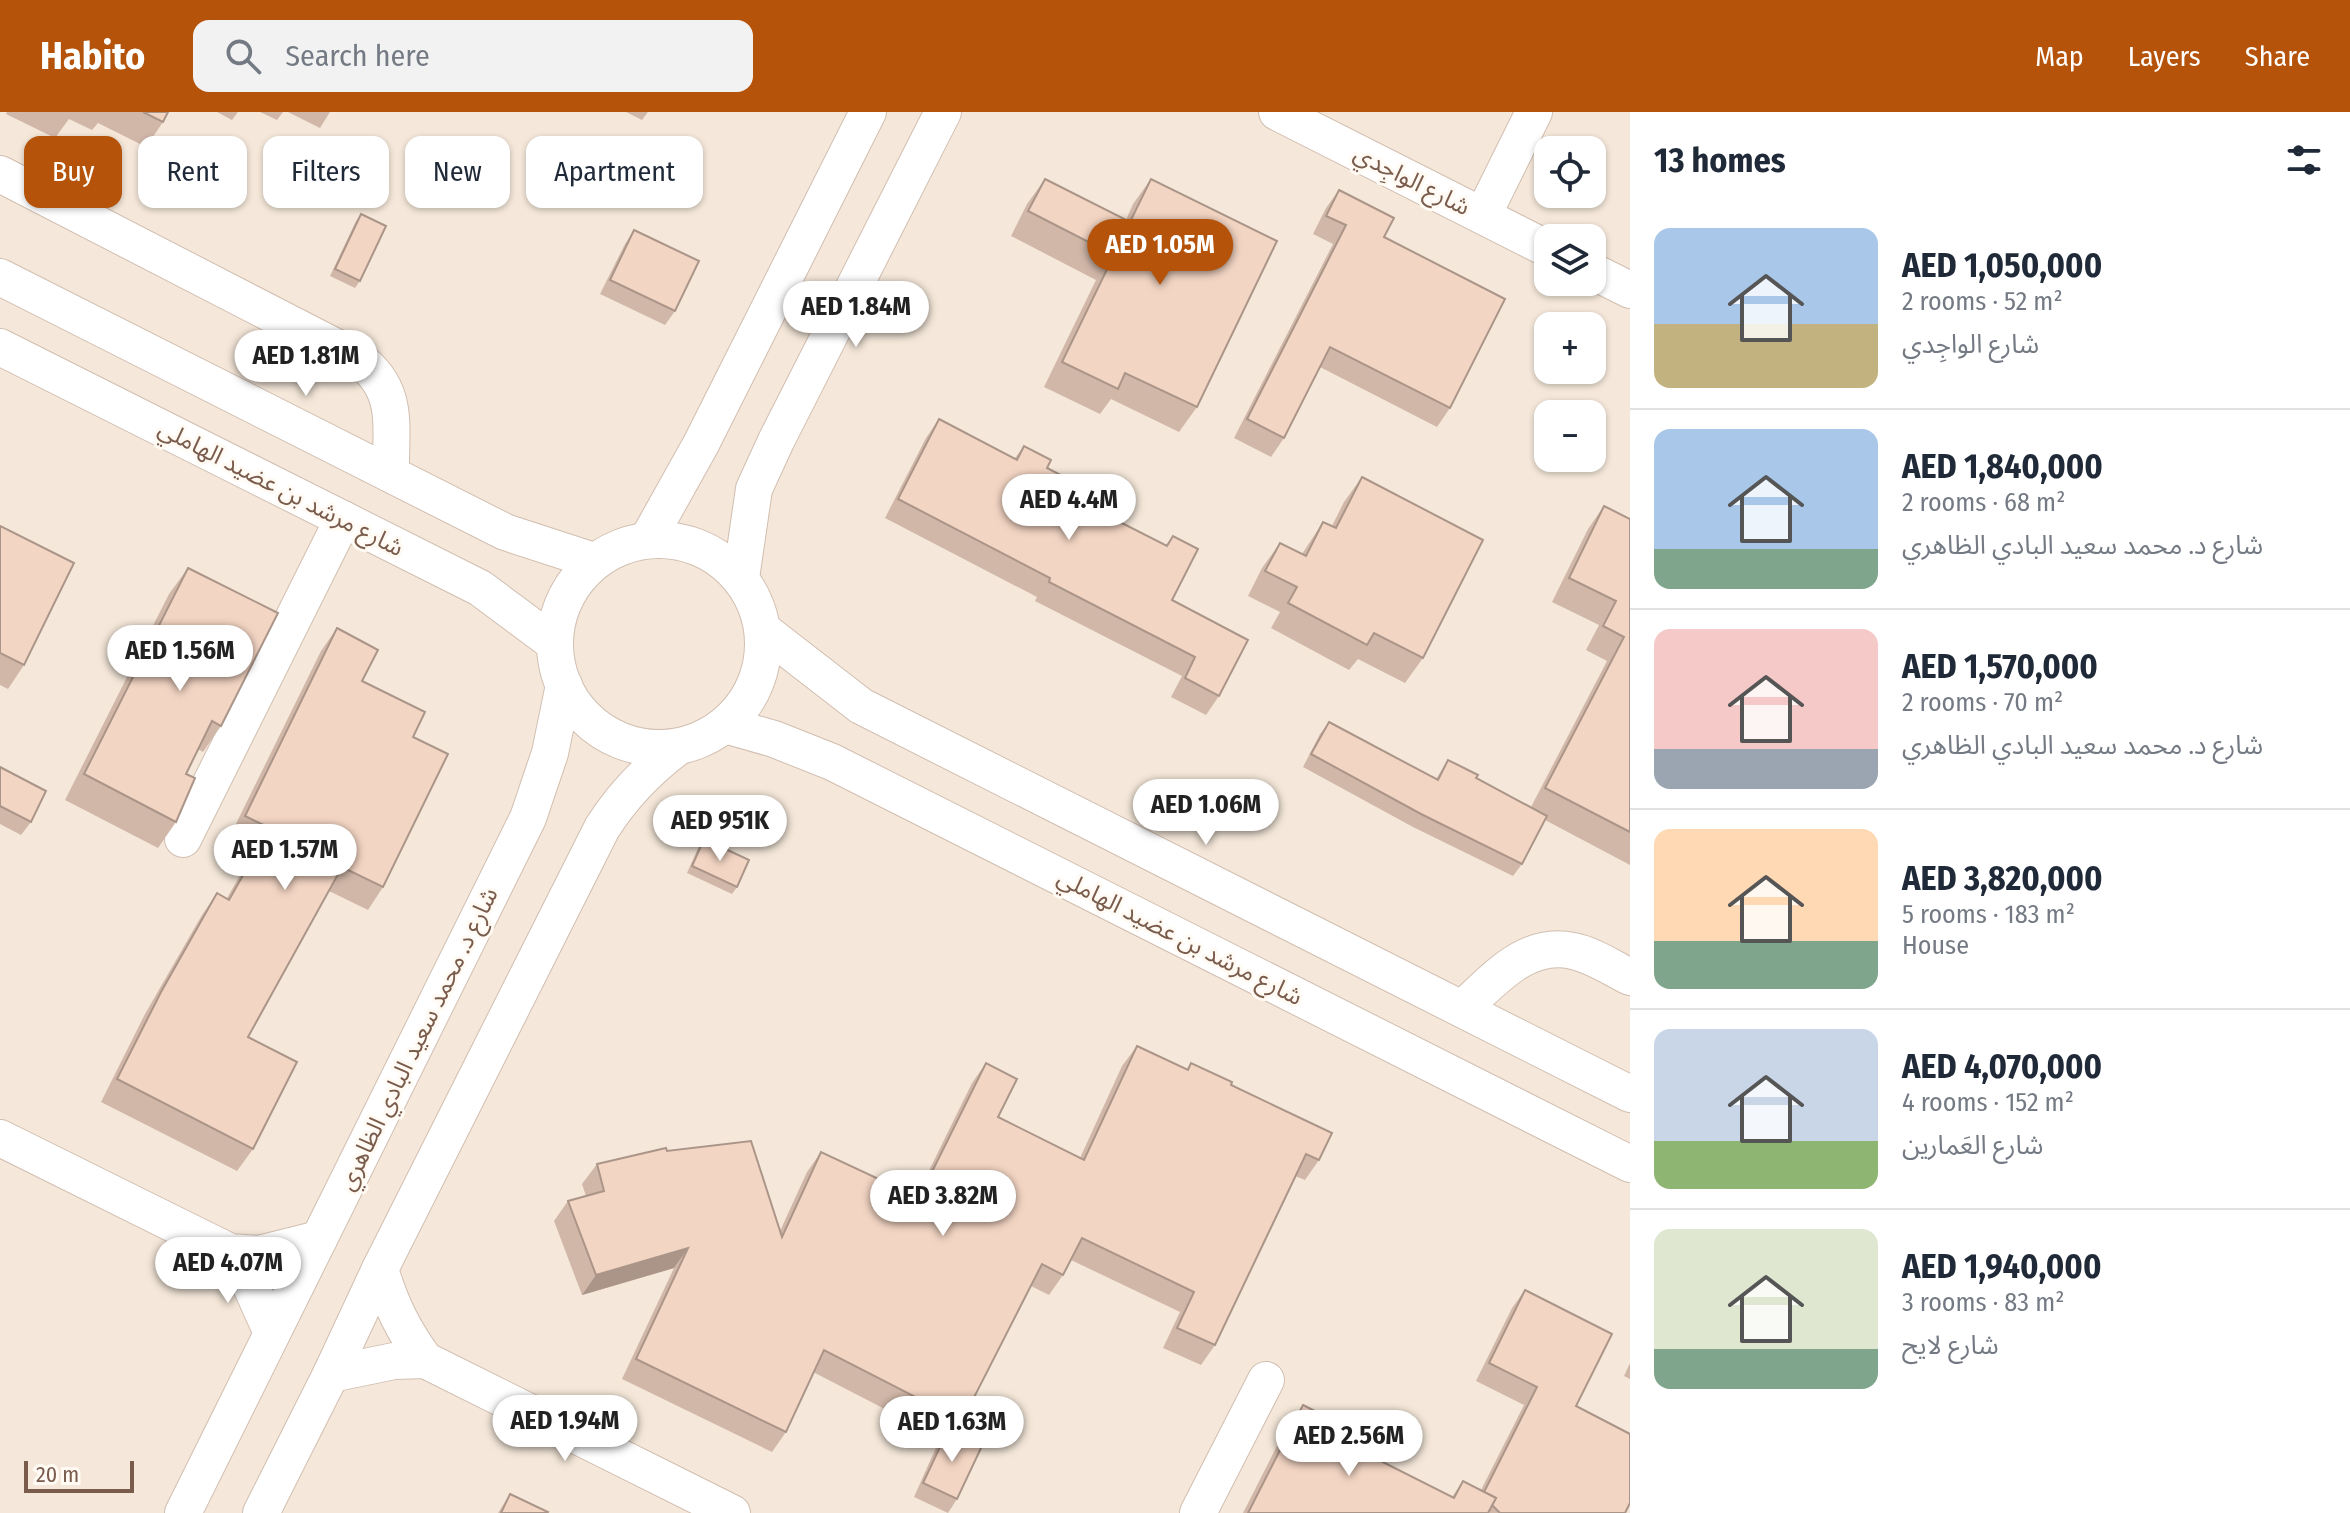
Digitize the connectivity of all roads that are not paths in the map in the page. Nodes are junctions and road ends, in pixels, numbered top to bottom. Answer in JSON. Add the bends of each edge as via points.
{"nodes":[{"id":1,"x":868,"y":112,"type":"edge"},
{"id":2,"x":943,"y":112,"type":"edge"},
{"id":3,"x":1277,"y":112,"type":"edge"},
{"id":4,"x":1534,"y":112,"type":"edge"},
{"id":5,"x":0,"y":174,"type":"edge"},
{"id":6,"x":1483,"y":215,"type":"junction"},
{"id":7,"x":1534,"y":242,"type":"edge"},
{"id":8,"x":0,"y":277,"type":"edge"},
{"id":9,"x":1606,"y":278,"type":"edge"},
{"id":10,"x":1630,"y":290,"type":"edge"},
{"id":11,"x":0,"y":347,"type":"edge"},
{"id":12,"x":391,"y":474,"type":"junction"},
{"id":13,"x":343,"y":519,"type":"junction"},
{"id":14,"x":648,"y":539,"type":"junction"},
{"id":15,"x":594,"y":561,"type":"junction"},
{"id":16,"x":741,"y":578,"type":"junction"},
{"id":17,"x":763,"y":630,"type":"junction"},
{"id":18,"x":554,"y":643,"type":"junction"},
{"id":19,"x":564,"y":685,"type":"junction"},
{"id":20,"x":725,"y":725,"type":"junction"},
{"id":21,"x":678,"y":747,"type":"junction"},
{"id":22,"x":183,"y":839,"type":"edge"},
{"id":23,"x":1630,"y":977,"type":"edge"},
{"id":24,"x":1462,"y":1009,"type":"junction"},
{"id":25,"x":1630,"y":1094,"type":"edge"},
{"id":26,"x":0,"y":1138,"type":"edge"},
{"id":27,"x":1630,"y":1164,"type":"edge"},
{"id":28,"x":319,"y":1239,"type":"junction"},
{"id":29,"x":230,"y":1252,"type":"junction"},
{"id":30,"x":380,"y":1269,"type":"junction"},
{"id":31,"x":272,"y":1333,"type":"junction"},
{"id":32,"x":425,"y":1360,"type":"junction"},
{"id":33,"x":331,"y":1374,"type":"junction"},
{"id":34,"x":1266,"y":1380,"type":"dead end"},
{"id":35,"x":183,"y":1513,"type":"edge"},
{"id":36,"x":261,"y":1513,"type":"edge"},
{"id":37,"x":732,"y":1513,"type":"edge"},
{"id":38,"x":1198,"y":1513,"type":"edge"}],
"edges":[{"from":1,"to":14,"type":"street"},
{"from":2,"to":16,"type":"street","via":[[754,489]]},
{"from":3,"to":6,"type":"street","name":"شارع الواجِدي"},
{"from":4,"to":6,"type":"street"},
{"from":5,"to":12,"type":"street","via":[[370,367],[390,403]]},
{"from":6,"to":7,"type":"street","name":"شارع الواجِدي"},
{"from":8,"to":12,"type":"street"},
{"from":9,"to":10,"type":"street"},
{"from":11,"to":13,"type":"street","name":"شارع مرشد بن عضيد الهاملي"},
{"from":12,"to":15,"type":"street","via":[[505,532]]},
{"from":13,"to":18,"type":"street","name":"شارع مرشد بن عضيد الهاملي","via":[[480,588]]},
{"from":13,"to":22,"type":"street"},
{"from":14,"to":15,"type":"street","via":[[620,546]]},
{"from":14,"to":16,"type":"street","via":[[683,541],[715,555]]},
{"from":15,"to":18,"type":"street","via":[[573,584],[559,612]]},
{"from":16,"to":17,"type":"street"},
{"from":17,"to":20,"type":"street","via":[[761,665],[748,698]]},
{"from":17,"to":24,"type":"street","via":[[861,706]]},
{"from":18,"to":19,"type":"street"},
{"from":19,"to":21,"type":"street","via":[[591,724],[618,740],[647,748]]},
{"from":19,"to":28,"type":"street","name":"شارع د. محمد سعيد البادي الظاهري","via":[[550,753],[528,818]]},
{"from":20,"to":21,"type":"street"},
{"from":20,"to":27,"type":"street","name":"شارع مرشد بن عضيد الهاملي","via":[[832,762]]},
{"from":21,"to":30,"type":"street","via":[[635,783],[602,828]]},
{"from":23,"to":24,"type":"street","via":[[1575,951],[1542,951],[1512,965]]},
{"from":24,"to":25,"type":"street"},
{"from":26,"to":29,"type":"street"},
{"from":28,"to":29,"type":"street","via":[[259,1254]]},
{"from":28,"to":31,"type":"street","name":"شارع د. محمد سعيد البادي الظاهري"},
{"from":29,"to":31,"type":"street"},
{"from":30,"to":32,"type":"street","via":[[390,1302]]},
{"from":30,"to":33,"type":"street"},
{"from":31,"to":35,"type":"street","name":"شارع د. محمد سعيد البادي الظاهري"},
{"from":32,"to":33,"type":"street"},
{"from":32,"to":37,"type":"street"},
{"from":33,"to":36,"type":"street"},
{"from":34,"to":38,"type":"street"}]}
